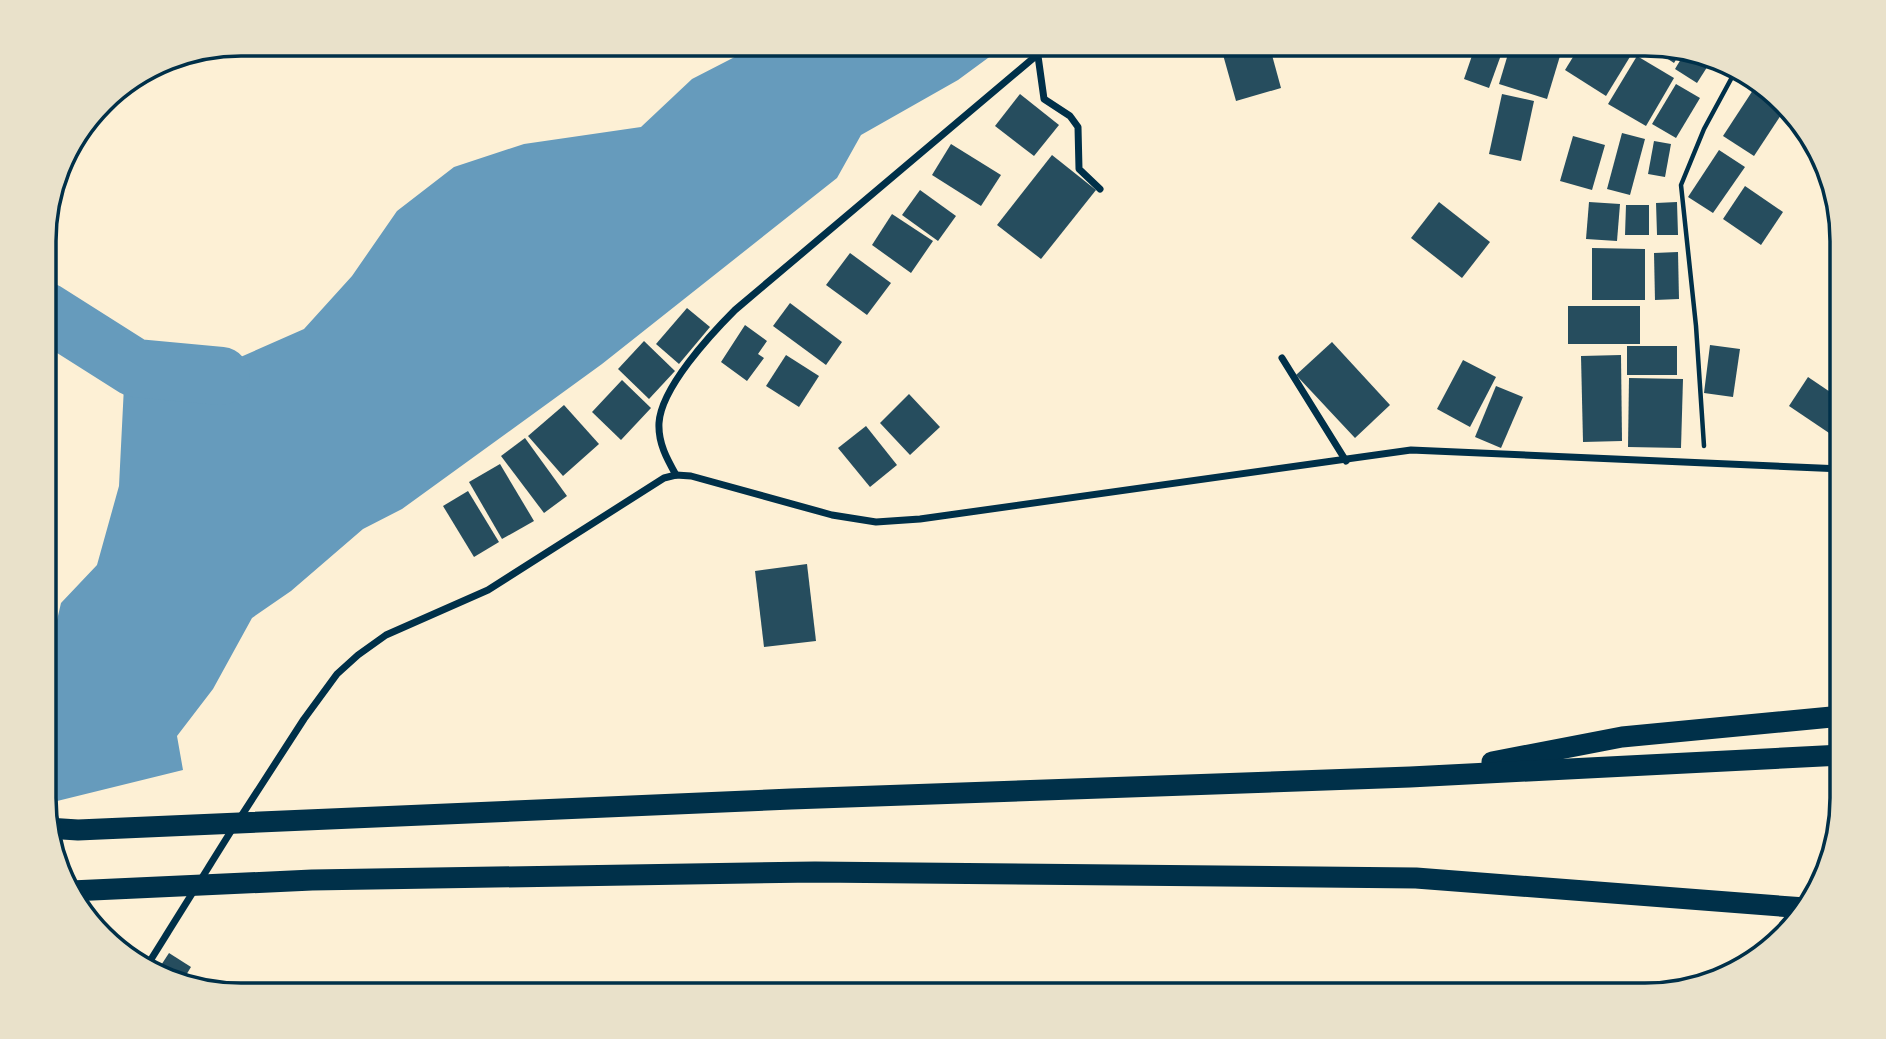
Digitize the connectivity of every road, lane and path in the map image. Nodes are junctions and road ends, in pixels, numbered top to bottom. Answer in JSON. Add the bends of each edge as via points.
{"nodes":[{"id":1,"x":1038,"y":56,"type":"joint"},
{"id":2,"x":1732,"y":78,"type":"edge"},
{"id":3,"x":1100,"y":189,"type":"dead end"},
{"id":4,"x":1282,"y":358,"type":"dead end"},
{"id":5,"x":1346,"y":461,"type":"junction"},
{"id":6,"x":1705,"y":463,"type":"junction"},
{"id":7,"x":1830,"y":468,"type":"edge"},
{"id":8,"x":676,"y":475,"type":"junction"},
{"id":9,"x":1830,"y":717,"type":"edge"},
{"id":10,"x":1830,"y":756,"type":"edge"},
{"id":11,"x":1410,"y":777,"type":"junction"},
{"id":12,"x":59,"y":829,"type":"edge"},
{"id":13,"x":81,"y":891,"type":"edge"},
{"id":14,"x":1794,"y":907,"type":"edge"},
{"id":15,"x":152,"y":960,"type":"edge"}],
"edges":[{"from":1,"to":3,"type":"street","via":[[1044,99],[1078,127],[1079,169]]},
{"from":1,"to":8,"type":"street","via":[[735,310],[707,339],[662,407],[660,440]]},
{"from":2,"to":6,"type":"path","via":[[1681,185]]},
{"from":4,"to":5,"type":"street"},
{"from":5,"to":6,"type":"street","via":[[1411,450]]},
{"from":5,"to":8,"type":"street","via":[[876,522]]},
{"from":6,"to":7,"type":"street"},
{"from":8,"to":15,"type":"street","via":[[629,499],[488,590],[386,635],[337,674]]},
{"from":9,"to":11,"type":"highway","via":[[1622,737]]},
{"from":10,"to":11,"type":"highway"},
{"from":11,"to":12,"type":"highway"},
{"from":13,"to":14,"type":"highway","via":[[312,880],[815,872],[1416,878]]}]}
